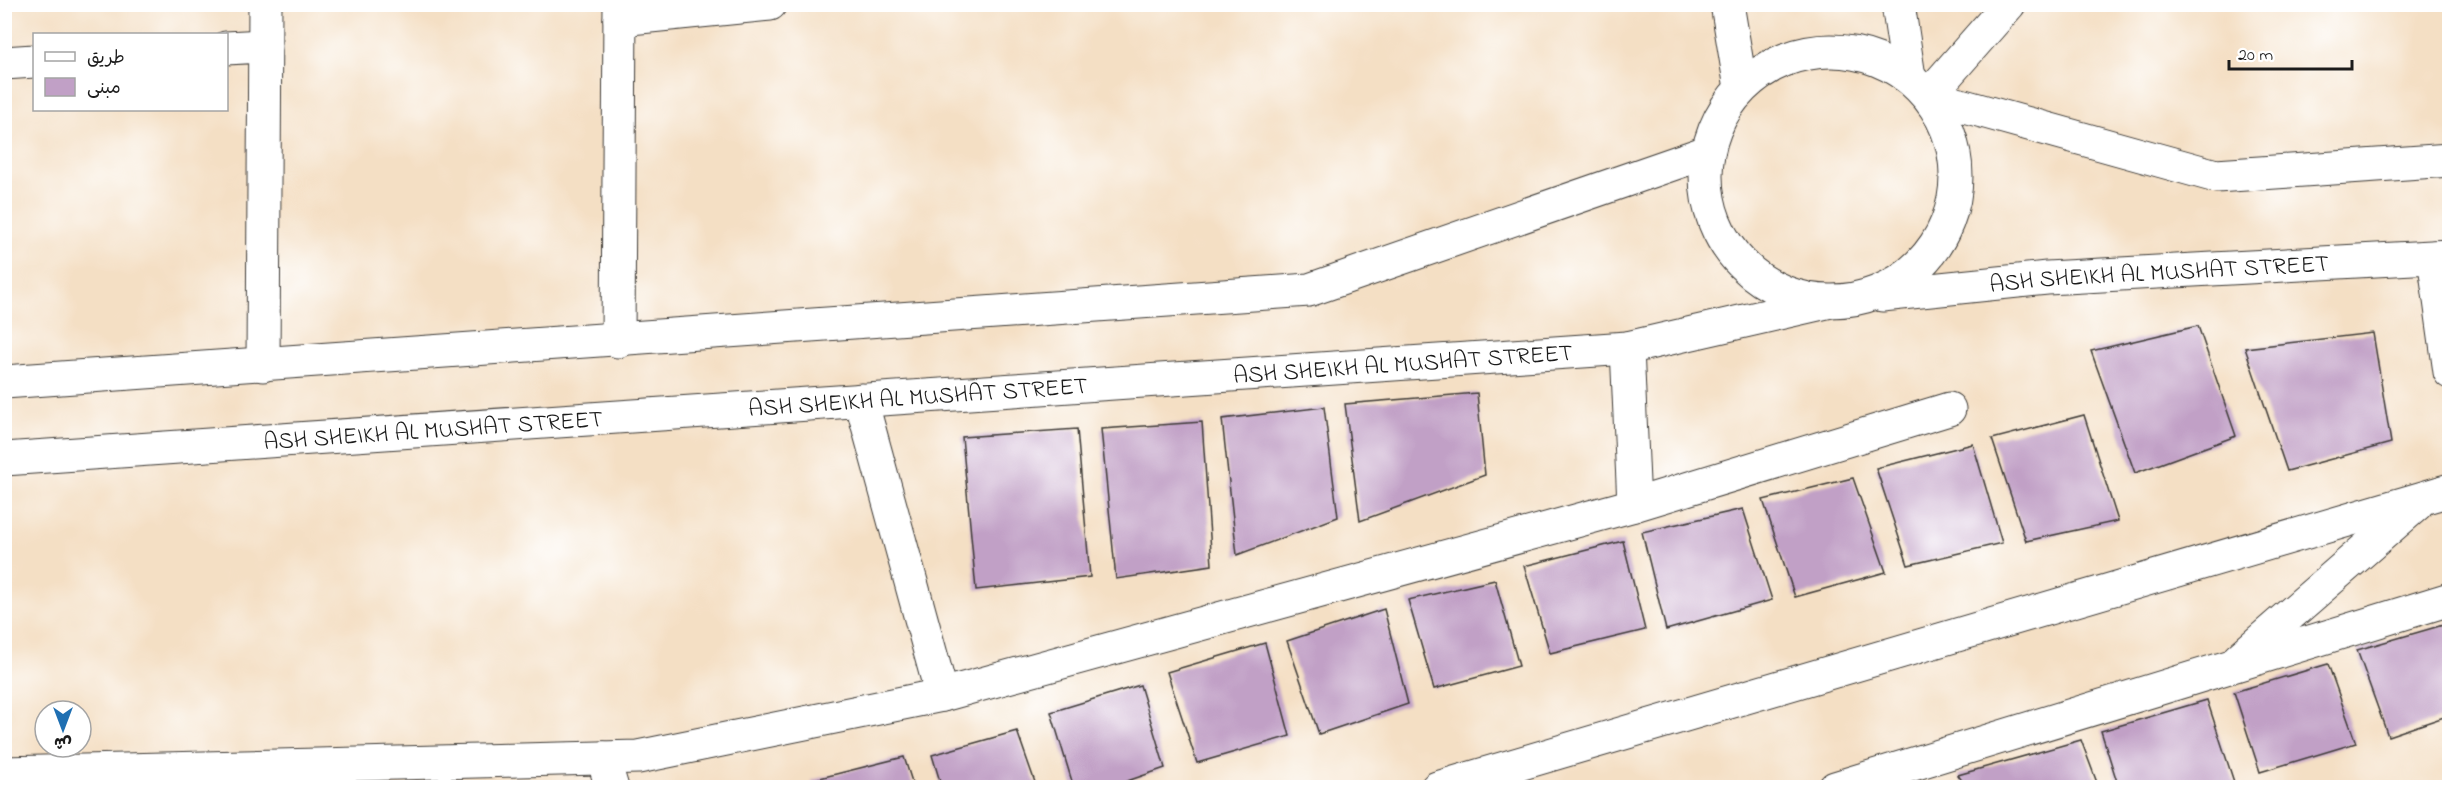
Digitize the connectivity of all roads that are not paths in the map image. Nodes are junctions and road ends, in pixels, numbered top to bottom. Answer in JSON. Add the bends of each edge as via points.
{"nodes":[{"id":1,"x":265,"y":4,"type":"edge"},
{"id":2,"x":770,"y":4,"type":"edge"},
{"id":3,"x":1727,"y":4,"type":"edge"},
{"id":4,"x":1898,"y":4,"type":"edge"},
{"id":5,"x":2009,"y":4,"type":"edge"},
{"id":6,"x":620,"y":12,"type":"edge"},
{"id":7,"x":265,"y":46,"type":"junction"},
{"id":8,"x":228,"y":48,"type":"edge"},
{"id":9,"x":33,"y":61,"type":"edge"},
{"id":10,"x":4,"y":63,"type":"edge"},
{"id":11,"x":1919,"y":87,"type":"junction"},
{"id":12,"x":1741,"y":88,"type":"junction"},
{"id":13,"x":1707,"y":152,"type":"junction"},
{"id":14,"x":2450,"y":160,"type":"edge"},
{"id":15,"x":2442,"y":256,"type":"edge"},
{"id":16,"x":1868,"y":297,"type":"junction"},
{"id":17,"x":1827,"y":302,"type":"junction"},
{"id":18,"x":618,"y":341,"type":"junction"},
{"id":19,"x":1627,"y":348,"type":"junction"},
{"id":20,"x":263,"y":364,"type":"junction"},
{"id":21,"x":2450,"y":372,"type":"edge"},
{"id":22,"x":4,"y":382,"type":"edge"},
{"id":23,"x":861,"y":400,"type":"junction"},
{"id":24,"x":1949,"y":409,"type":"dead end"},
{"id":25,"x":4,"y":459,"type":"edge"},
{"id":26,"x":2438,"y":493,"type":"edge"},
{"id":27,"x":1634,"y":505,"type":"junction"},
{"id":28,"x":2450,"y":599,"type":"edge"},
{"id":29,"x":2231,"y":666,"type":"junction"},
{"id":30,"x":942,"y":695,"type":"junction"},
{"id":31,"x":4,"y":773,"type":"edge"},
{"id":32,"x":607,"y":773,"type":"edge"},
{"id":33,"x":1437,"y":788,"type":"edge"},
{"id":34,"x":1835,"y":788,"type":"edge"}],
"edges":[{"from":1,"to":7,"type":"street"},
{"from":2,"to":6,"type":"street"},
{"from":3,"to":12,"type":"street"},
{"from":4,"to":11,"type":"street"},
{"from":5,"to":11,"type":"street"},
{"from":6,"to":18,"type":"street"},
{"from":7,"to":8,"type":"street"},
{"from":7,"to":20,"type":"street"},
{"from":9,"to":10,"type":"street"},
{"from":11,"to":12,"type":"street","via":[[1877,59],[1841,51],[1804,53],[1770,66]]},
{"from":11,"to":14,"type":"street","via":[[2216,176]]},
{"from":11,"to":16,"type":"street","via":[[1949,131],[1957,171],[1952,212],[1934,249],[1905,278]]},
{"from":12,"to":13,"type":"street","via":[[1719,118]]},
{"from":13,"to":17,"type":"street","via":[[1705,189],[1713,224],[1732,255],[1759,280],[1792,296]]},
{"from":13,"to":18,"type":"street","via":[[1309,290]]},
{"from":15,"to":16,"type":"street","name":"ASH SHEIKH AL MUSHAT STREET","via":[[2047,278]]},
{"from":15,"to":21,"type":"street"},
{"from":16,"to":17,"type":"street","name":"ASH SHEIKH AL MUSHAT STREET"},
{"from":17,"to":19,"type":"street","name":"ASH SHEIKH AL MUSHAT STREET"},
{"from":18,"to":20,"type":"street"},
{"from":19,"to":23,"type":"street","name":"ASH SHEIKH AL MUSHAT STREET"},
{"from":19,"to":27,"type":"street"},
{"from":20,"to":22,"type":"street"},
{"from":23,"to":25,"type":"street","name":"ASH SHEIKH AL MUSHAT STREET"},
{"from":23,"to":30,"type":"street"},
{"from":24,"to":27,"type":"street"},
{"from":26,"to":29,"type":"street"},
{"from":26,"to":33,"type":"street"},
{"from":27,"to":30,"type":"street"},
{"from":28,"to":29,"type":"street"},
{"from":29,"to":34,"type":"street"},
{"from":30,"to":32,"type":"street","via":[[638,757]]},
{"from":31,"to":32,"type":"street"}]}
